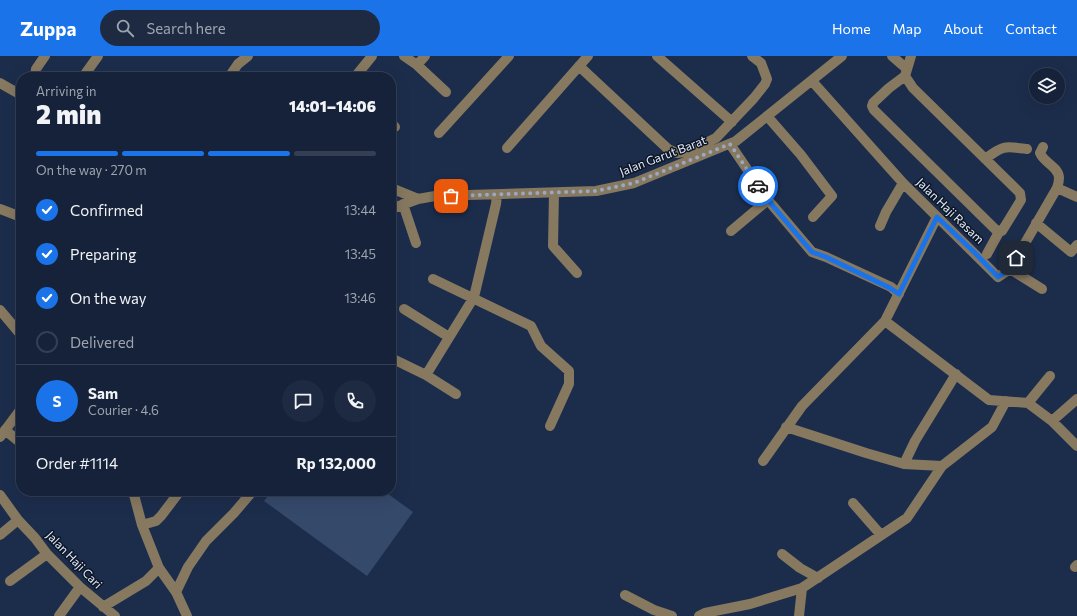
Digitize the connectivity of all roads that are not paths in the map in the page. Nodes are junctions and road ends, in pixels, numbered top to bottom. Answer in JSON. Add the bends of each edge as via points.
{"nodes":[{"id":1,"x":45,"y":56,"type":"edge"},
{"id":2,"x":98,"y":56,"type":"edge"},
{"id":3,"x":248,"y":56,"type":"edge"},
{"id":4,"x":372,"y":56,"type":"edge"},
{"id":5,"x":404,"y":56,"type":"edge"},
{"id":6,"x":425,"y":56,"type":"edge"},
{"id":7,"x":509,"y":56,"type":"edge"},
{"id":8,"x":588,"y":56,"type":"edge"},
{"id":9,"x":657,"y":56,"type":"edge"},
{"id":10,"x":752,"y":56,"type":"edge"},
{"id":11,"x":842,"y":56,"type":"edge"},
{"id":12,"x":892,"y":56,"type":"edge"},
{"id":13,"x":911,"y":56,"type":"edge"},
{"id":14,"x":417,"y":65,"type":"junction"},
{"id":15,"x":579,"y":66,"type":"junction"},
{"id":16,"x":36,"y":72,"type":"edge"},
{"id":17,"x":87,"y":72,"type":"edge"},
{"id":18,"x":232,"y":72,"type":"edge"},
{"id":19,"x":359,"y":72,"type":"edge"},
{"id":20,"x":906,"y":72,"type":"junction"},
{"id":21,"x":812,"y":81,"type":"junction"},
{"id":22,"x":0,"y":83,"type":"edge"},
{"id":23,"x":16,"y":92,"type":"edge"},
{"id":24,"x":446,"y":92,"type":"dead end"},
{"id":25,"x":767,"y":116,"type":"junction"},
{"id":26,"x":732,"y":122,"type":"junction"},
{"id":27,"x":439,"y":133,"type":"dead end"},
{"id":28,"x":730,"y":144,"type":"junction"},
{"id":29,"x":1043,"y":147,"type":"dead end"},
{"id":30,"x":507,"y":148,"type":"dead end"},
{"id":31,"x":1027,"y":149,"type":"dead end"},
{"id":32,"x":986,"y":159,"type":"junction"},
{"id":33,"x":903,"y":183,"type":"junction"},
{"id":34,"x":1057,"y":188,"type":"junction"},
{"id":35,"x":396,"y":190,"type":"edge"},
{"id":36,"x":554,"y":193,"type":"junction"},
{"id":37,"x":497,"y":195,"type":"junction"},
{"id":38,"x":1077,"y":197,"type":"edge"},
{"id":39,"x":418,"y":199,"type":"junction"},
{"id":40,"x":768,"y":200,"type":"junction"},
{"id":41,"x":403,"y":204,"type":"junction"},
{"id":42,"x":396,"y":207,"type":"edge"},
{"id":43,"x":0,"y":209,"type":"edge"},
{"id":44,"x":16,"y":214,"type":"edge"},
{"id":45,"x":813,"y":217,"type":"dead end"},
{"id":46,"x":937,"y":217,"type":"junction"},
{"id":47,"x":1036,"y":223,"type":"junction"},
{"id":48,"x":880,"y":226,"type":"dead end"},
{"id":49,"x":731,"y":232,"type":"dead end"},
{"id":50,"x":999,"y":232,"type":"junction"},
{"id":51,"x":416,"y":243,"type":"dead end"},
{"id":52,"x":1077,"y":245,"type":"edge"},
{"id":53,"x":987,"y":254,"type":"dead end"},
{"id":54,"x":1010,"y":269,"type":"junction"},
{"id":55,"x":577,"y":274,"type":"dead end"},
{"id":56,"x":433,"y":279,"type":"dead end"},
{"id":57,"x":1042,"y":289,"type":"dead end"},
{"id":58,"x":899,"y":294,"type":"junction"},
{"id":59,"x":474,"y":297,"type":"junction"},
{"id":60,"x":404,"y":309,"type":"dead end"},
{"id":61,"x":0,"y":310,"type":"edge"},
{"id":62,"x":885,"y":321,"type":"junction"},
{"id":63,"x":16,"y":328,"type":"edge"},
{"id":64,"x":448,"y":337,"type":"junction"},
{"id":65,"x":396,"y":360,"type":"edge"},
{"id":66,"x":956,"y":374,"type":"junction"},
{"id":67,"x":426,"y":375,"type":"junction"},
{"id":68,"x":1050,"y":376,"type":"dead end"},
{"id":69,"x":456,"y":394,"type":"dead end"},
{"id":70,"x":1077,"y":399,"type":"edge"},
{"id":71,"x":1006,"y":401,"type":"junction"},
{"id":72,"x":1028,"y":403,"type":"junction"},
{"id":73,"x":16,"y":415,"type":"edge"},
{"id":74,"x":1052,"y":421,"type":"junction"},
{"id":75,"x":550,"y":426,"type":"dead end"},
{"id":76,"x":786,"y":427,"type":"junction"},
{"id":77,"x":2,"y":433,"type":"edge"},
{"id":78,"x":16,"y":440,"type":"edge"},
{"id":79,"x":1077,"y":446,"type":"edge"},
{"id":80,"x":763,"y":461,"type":"dead end"},
{"id":81,"x":904,"y":464,"type":"junction"},
{"id":82,"x":942,"y":466,"type":"junction"},
{"id":83,"x":0,"y":495,"type":"edge"},
{"id":84,"x":134,"y":496,"type":"edge"},
{"id":85,"x":176,"y":496,"type":"edge"},
{"id":86,"x":249,"y":496,"type":"edge"},
{"id":87,"x":853,"y":503,"type":"dead end"},
{"id":88,"x":18,"y":520,"type":"junction"},
{"id":89,"x":142,"y":525,"type":"junction"},
{"id":90,"x":0,"y":535,"type":"edge"},
{"id":91,"x":881,"y":535,"type":"junction"},
{"id":92,"x":47,"y":554,"type":"junction"},
{"id":93,"x":782,"y":554,"type":"dead end"},
{"id":94,"x":159,"y":568,"type":"junction"},
{"id":95,"x":818,"y":578,"type":"junction"},
{"id":96,"x":10,"y":581,"type":"dead end"},
{"id":97,"x":80,"y":587,"type":"junction"},
{"id":98,"x":802,"y":588,"type":"junction"},
{"id":99,"x":176,"y":592,"type":"junction"},
{"id":100,"x":625,"y":595,"type":"dead end"},
{"id":101,"x":103,"y":607,"type":"junction"},
{"id":102,"x":59,"y":616,"type":"edge"},
{"id":103,"x":115,"y":616,"type":"edge"},
{"id":104,"x":187,"y":616,"type":"edge"},
{"id":105,"x":672,"y":616,"type":"edge"},
{"id":106,"x":699,"y":616,"type":"edge"},
{"id":107,"x":798,"y":616,"type":"edge"}],
"edges":[{"from":1,"to":16,"type":"street"},
{"from":2,"to":17,"type":"street"},
{"from":3,"to":18,"type":"street"},
{"from":4,"to":19,"type":"street"},
{"from":5,"to":14,"type":"street"},
{"from":6,"to":14,"type":"street"},
{"from":7,"to":27,"type":"street"},
{"from":8,"to":15,"type":"street"},
{"from":9,"to":26,"type":"street"},
{"from":10,"to":26,"type":"street","via":[[761,63],[765,84]]},
{"from":11,"to":21,"type":"street","name":"Jalan Garut Barat"},
{"from":12,"to":20,"type":"street"},
{"from":13,"to":20,"type":"street"},
{"from":14,"to":24,"type":"street"},
{"from":15,"to":26,"type":"street","via":[[672,152],[690,151],[716,138]]},
{"from":15,"to":30,"type":"street"},
{"from":20,"to":32,"type":"street","via":[[913,88]]},
{"from":20,"to":50,"type":"street","via":[[873,103],[874,110]]},
{"from":21,"to":25,"type":"street","name":"Jalan Garut Barat"},
{"from":21,"to":33,"type":"street","name":"Jalan Haji Rasam"},
{"from":22,"to":23,"type":"street"},
{"from":25,"to":28,"type":"street","name":"Jalan Garut Barat"},
{"from":25,"to":45,"type":"street","via":[[832,196]]},
{"from":28,"to":36,"type":"street","name":"Jalan Garut Barat","via":[[634,183],[596,191]]},
{"from":28,"to":40,"type":"street"},
{"from":29,"to":34,"type":"street","via":[[1040,153],[1042,157],[1056,170],[1059,178]]},
{"from":31,"to":32,"type":"street","via":[[1009,146],[1000,148]]},
{"from":32,"to":50,"type":"street","via":[[1021,196],[1021,200]]},
{"from":33,"to":46,"type":"street","name":"Jalan Haji Rasam"},
{"from":33,"to":48,"type":"street"},
{"from":34,"to":38,"type":"street"},
{"from":34,"to":47,"type":"street"},
{"from":35,"to":39,"type":"street"},
{"from":36,"to":37,"type":"street","name":"Jalan Garut Barat"},
{"from":36,"to":55,"type":"street","via":[[553,246]]},
{"from":37,"to":39,"type":"street","name":"Jalan Garut Barat","via":[[436,196]]},
{"from":37,"to":59,"type":"street"},
{"from":39,"to":41,"type":"street","name":"Jalan Garut Barat"},
{"from":40,"to":49,"type":"street"},
{"from":40,"to":58,"type":"street","via":[[812,252]]},
{"from":41,"to":42,"type":"street","name":"Jalan Garut Barat"},
{"from":41,"to":51,"type":"street"},
{"from":43,"to":44,"type":"street"},
{"from":46,"to":54,"type":"street","name":"Jalan Haji Rasam","via":[[998,277]]},
{"from":46,"to":58,"type":"street"},
{"from":47,"to":52,"type":"street","via":[[1071,252]]},
{"from":47,"to":54,"type":"street"},
{"from":50,"to":53,"type":"street"},
{"from":54,"to":57,"type":"street"},
{"from":56,"to":59,"type":"street"},
{"from":58,"to":62,"type":"street"},
{"from":59,"to":64,"type":"street"},
{"from":59,"to":75,"type":"street","via":[[531,326],[541,346],[569,371],[570,384]]},
{"from":60,"to":64,"type":"street"},
{"from":61,"to":63,"type":"street"},
{"from":62,"to":66,"type":"street"},
{"from":62,"to":76,"type":"street","via":[[802,406]]},
{"from":64,"to":67,"type":"street"},
{"from":65,"to":67,"type":"street"},
{"from":66,"to":71,"type":"street","via":[[989,400]]},
{"from":66,"to":81,"type":"street","via":[[919,434]]},
{"from":67,"to":69,"type":"street"},
{"from":68,"to":72,"type":"street"},
{"from":70,"to":74,"type":"street"},
{"from":71,"to":72,"type":"street"},
{"from":71,"to":82,"type":"street","via":[[992,427]]},
{"from":72,"to":74,"type":"street"},
{"from":73,"to":77,"type":"street"},
{"from":74,"to":79,"type":"street"},
{"from":76,"to":80,"type":"street"},
{"from":76,"to":81,"type":"street"},
{"from":77,"to":78,"type":"street"},
{"from":81,"to":82,"type":"street"},
{"from":82,"to":91,"type":"street","via":[[907,518]]},
{"from":83,"to":88,"type":"street","name":"Jalan Haji Cari"},
{"from":84,"to":89,"type":"street"},
{"from":85,"to":89,"type":"street","via":[[162,516],[156,521]]},
{"from":86,"to":99,"type":"street","via":[[206,541],[188,567]]},
{"from":87,"to":91,"type":"street"},
{"from":88,"to":90,"type":"street"},
{"from":88,"to":92,"type":"street","name":"Jalan Haji Cari"},
{"from":89,"to":94,"type":"street"},
{"from":91,"to":95,"type":"street"},
{"from":92,"to":96,"type":"street"},
{"from":92,"to":97,"type":"street","name":"Jalan Haji Cari"},
{"from":93,"to":95,"type":"street"},
{"from":94,"to":99,"type":"street"},
{"from":94,"to":101,"type":"street","name":"Jalan Haji Cari","via":[[146,581]]},
{"from":95,"to":98,"type":"street"},
{"from":97,"to":101,"type":"street","name":"Jalan Haji Cari"},
{"from":97,"to":102,"type":"street"},
{"from":98,"to":106,"type":"street"},
{"from":98,"to":107,"type":"street"},
{"from":99,"to":104,"type":"street"},
{"from":100,"to":105,"type":"street"},
{"from":101,"to":103,"type":"street"}]}
